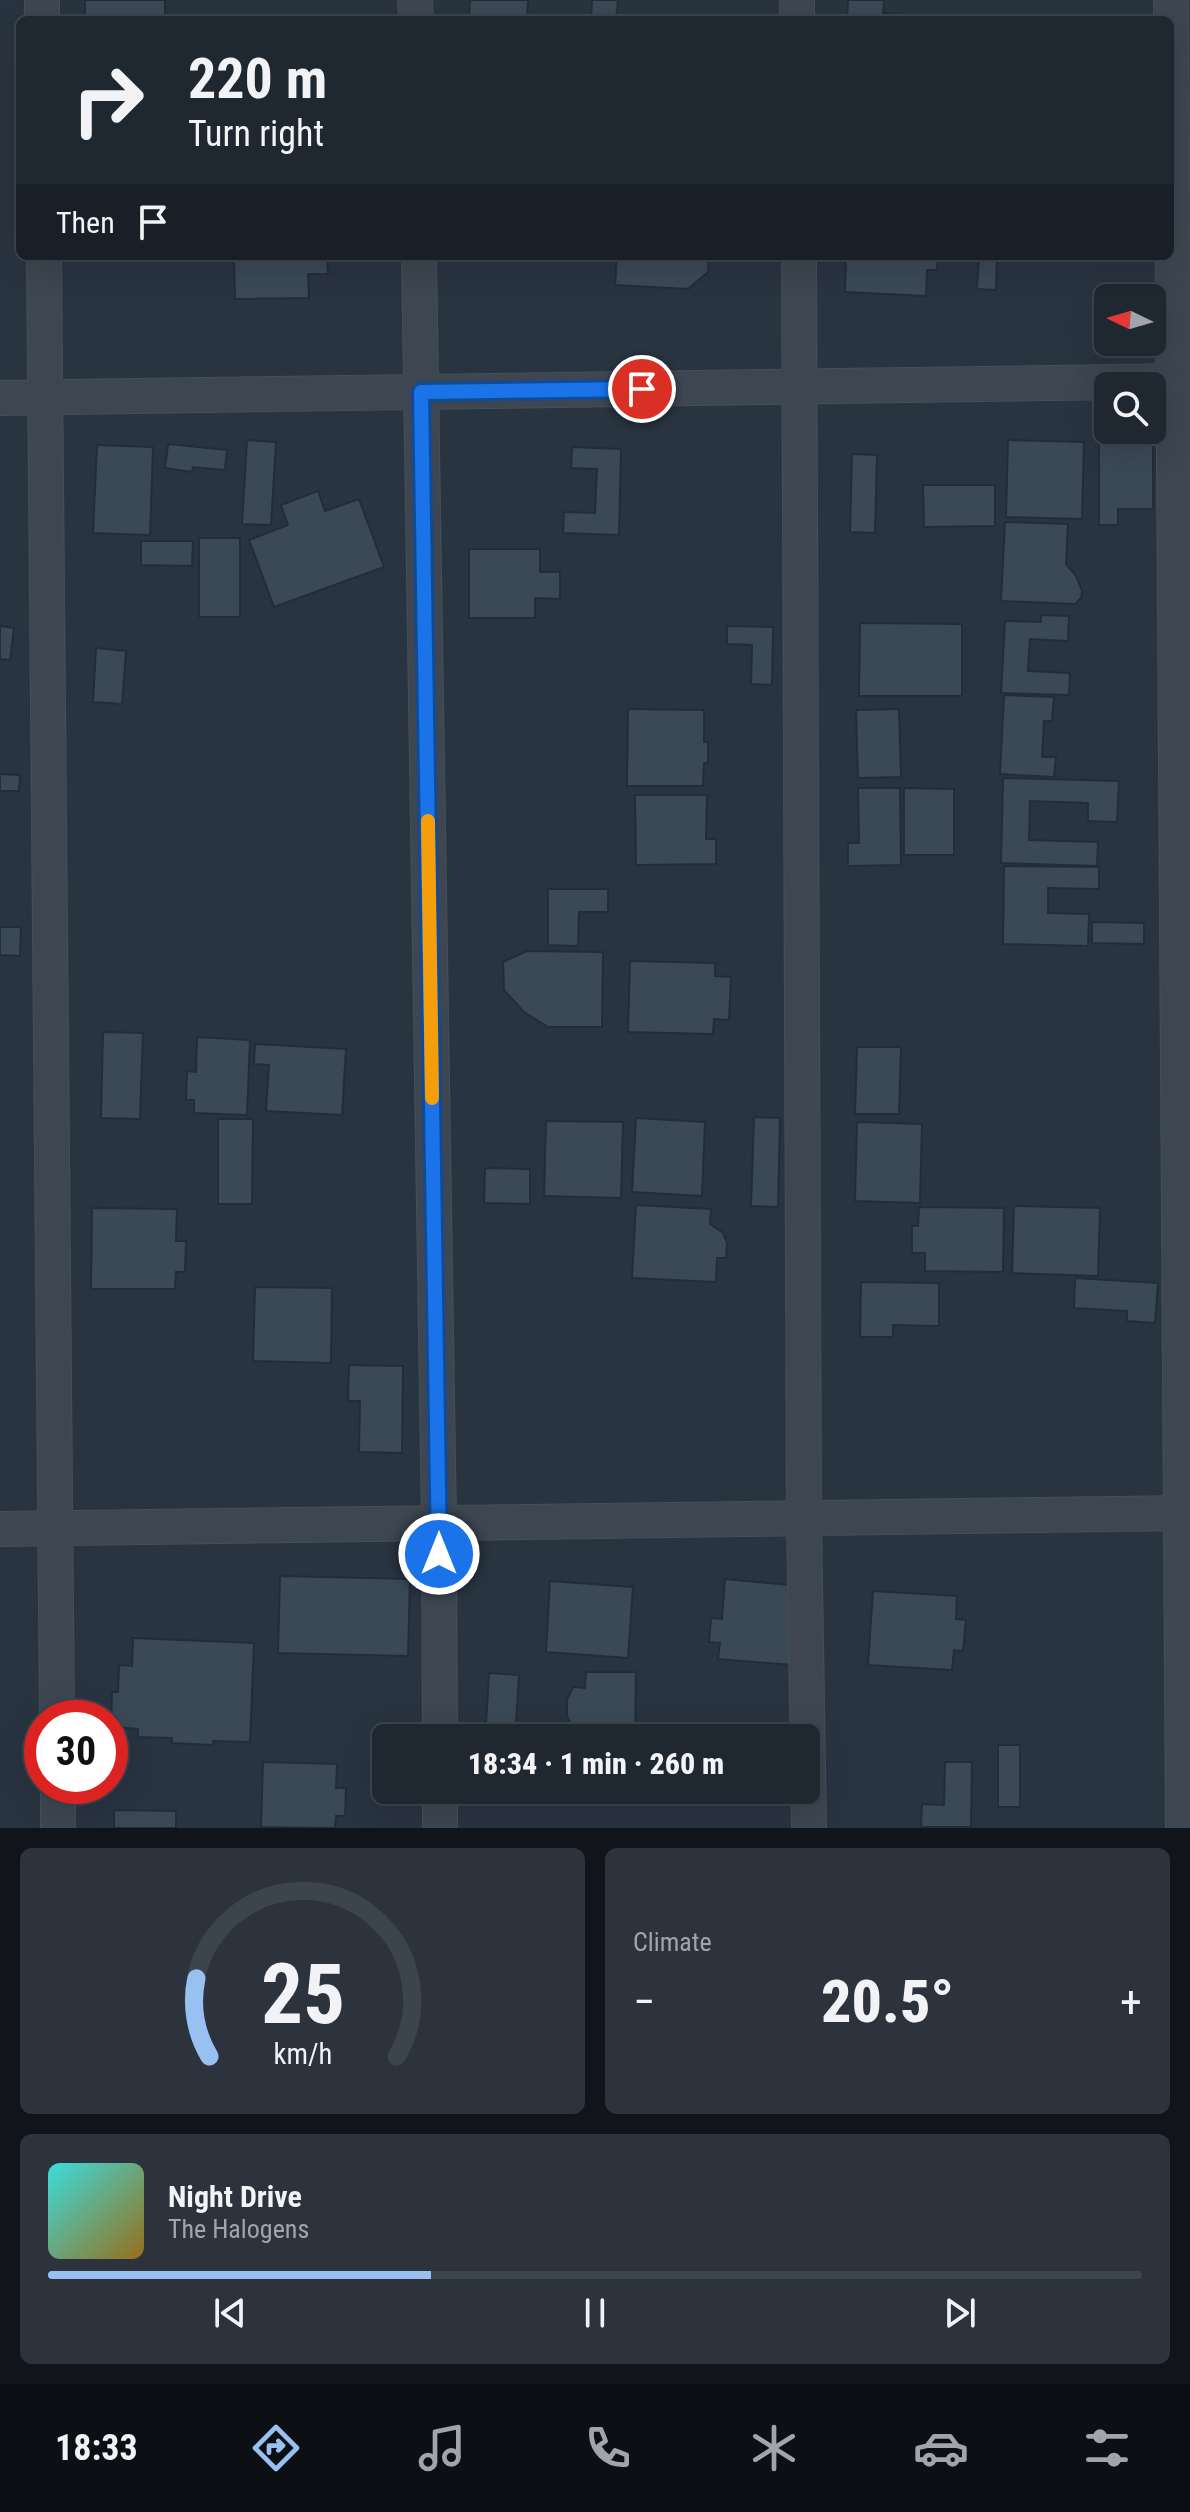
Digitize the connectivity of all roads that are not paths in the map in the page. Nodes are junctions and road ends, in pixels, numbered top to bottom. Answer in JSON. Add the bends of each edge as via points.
{"nodes":[{"id":1,"x":1174,"y":104,"type":"edge"},
{"id":2,"x":44,"y":260,"type":"edge"},
{"id":3,"x":419,"y":260,"type":"edge"},
{"id":4,"x":799,"y":260,"type":"edge"},
{"id":5,"x":1182,"y":382,"type":"edge"},
{"id":6,"x":799,"y":387,"type":"junction"},
{"id":7,"x":421,"y":392,"type":"junction"},
{"id":8,"x":46,"y":397,"type":"junction"},
{"id":9,"x":0,"y":398,"type":"edge"},
{"id":10,"x":1184,"y":1513,"type":"edge"},
{"id":11,"x":804,"y":1518,"type":"junction"},
{"id":12,"x":439,"y":1523,"type":"junction"},
{"id":13,"x":56,"y":1528,"type":"junction"},
{"id":14,"x":0,"y":1529,"type":"edge"},
{"id":15,"x":57,"y":1700,"type":"edge"},
{"id":16,"x":440,"y":1724,"type":"edge"},
{"id":17,"x":58,"y":1804,"type":"edge"},
{"id":18,"x":440,"y":1804,"type":"edge"},
{"id":19,"x":58,"y":1828,"type":"edge"},
{"id":20,"x":440,"y":1828,"type":"edge"},
{"id":21,"x":809,"y":1828,"type":"edge"},
{"id":22,"x":1183,"y":1828,"type":"edge"}],
"edges":[{"from":1,"to":5,"type":"street"},
{"from":2,"to":8,"type":"street"},
{"from":3,"to":7,"type":"street"},
{"from":4,"to":6,"type":"street"},
{"from":5,"to":6,"type":"street"},
{"from":5,"to":10,"type":"street"},
{"from":6,"to":7,"type":"street"},
{"from":6,"to":11,"type":"street"},
{"from":7,"to":8,"type":"street"},
{"from":7,"to":12,"type":"street"},
{"from":8,"to":9,"type":"street"},
{"from":8,"to":13,"type":"street"},
{"from":10,"to":11,"type":"street"},
{"from":10,"to":22,"type":"street"},
{"from":11,"to":12,"type":"street"},
{"from":11,"to":21,"type":"street"},
{"from":12,"to":13,"type":"street"},
{"from":12,"to":16,"type":"street"},
{"from":13,"to":14,"type":"street"},
{"from":13,"to":15,"type":"street"},
{"from":17,"to":19,"type":"street"},
{"from":18,"to":20,"type":"street"}]}
